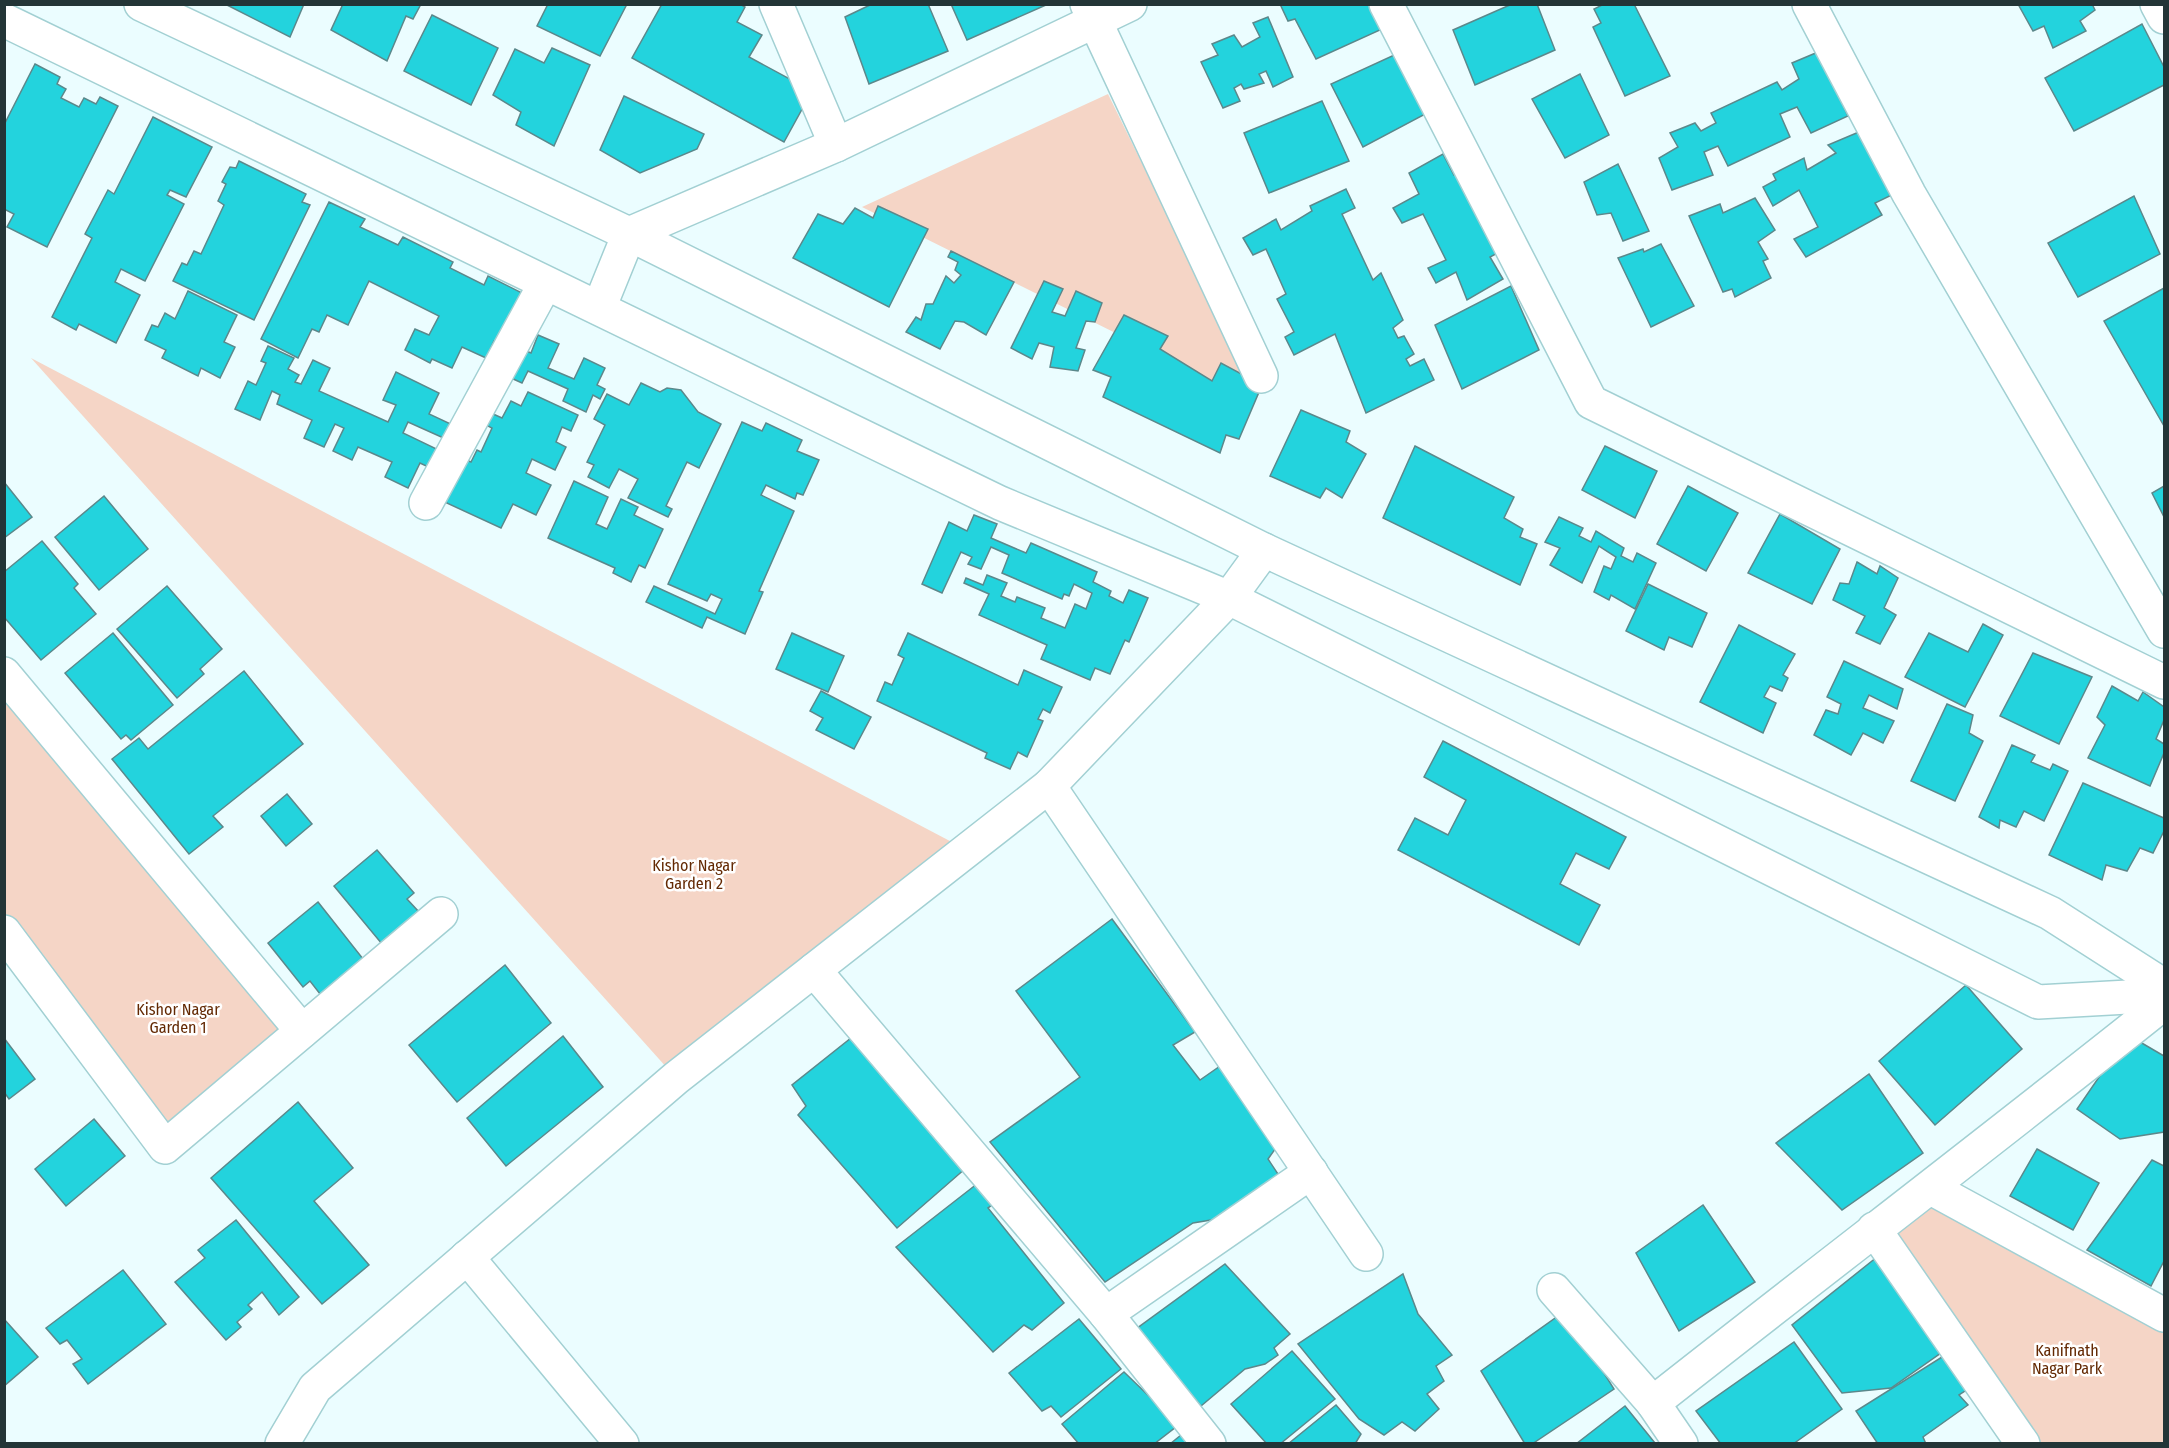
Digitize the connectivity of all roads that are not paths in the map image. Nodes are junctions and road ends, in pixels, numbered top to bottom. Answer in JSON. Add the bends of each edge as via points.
{"nodes":[{"id":1,"x":141,"y":4,"type":"edge"},
{"id":2,"x":776,"y":4,"type":"edge"},
{"id":3,"x":1130,"y":4,"type":"edge"},
{"id":4,"x":1386,"y":4,"type":"edge"},
{"id":5,"x":1809,"y":4,"type":"edge"},
{"id":6,"x":2157,"y":4,"type":"edge"},
{"id":7,"x":1091,"y":13,"type":"edge"},
{"id":8,"x":2164,"y":17,"type":"edge"},
{"id":9,"x":4,"y":20,"type":"edge"},
{"id":10,"x":836,"y":145,"type":"junction"},
{"id":11,"x":629,"y":234,"type":"junction"},
{"id":12,"x":545,"y":284,"type":"junction"},
{"id":13,"x":599,"y":308,"type":"junction"},
{"id":14,"x":1261,"y":376,"type":"dead end"},
{"id":15,"x":426,"y":503,"type":"dead end"},
{"id":16,"x":1264,"y":550,"type":"junction"},
{"id":17,"x":1229,"y":598,"type":"junction"},
{"id":18,"x":2164,"y":631,"type":"edge"},
{"id":19,"x":4,"y":674,"type":"edge"},
{"id":20,"x":2164,"y":682,"type":"edge"},
{"id":21,"x":1049,"y":786,"type":"junction"},
{"id":22,"x":441,"y":914,"type":"dead end"},
{"id":23,"x":4,"y":932,"type":"edge"},
{"id":24,"x":814,"y":970,"type":"junction"},
{"id":25,"x":2164,"y":986,"type":"edge"},
{"id":26,"x":2164,"y":994,"type":"edge"},
{"id":27,"x":2164,"y":1003,"type":"edge"},
{"id":28,"x":302,"y":1031,"type":"junction"},
{"id":29,"x":1311,"y":1172,"type":"junction"},
{"id":30,"x":1931,"y":1188,"type":"junction"},
{"id":31,"x":1874,"y":1229,"type":"junction"},
{"id":32,"x":1366,"y":1254,"type":"dead end"},
{"id":33,"x":467,"y":1257,"type":"junction"},
{"id":34,"x":1554,"y":1290,"type":"dead end"},
{"id":35,"x":1106,"y":1314,"type":"junction"},
{"id":36,"x":2164,"y":1315,"type":"edge"},
{"id":37,"x":1653,"y":1402,"type":"junction"},
{"id":38,"x":282,"y":1443,"type":"edge"},
{"id":39,"x":622,"y":1443,"type":"edge"},
{"id":40,"x":1209,"y":1443,"type":"edge"},
{"id":41,"x":1681,"y":1443,"type":"edge"},
{"id":42,"x":2023,"y":1443,"type":"edge"}],
"edges":[{"from":1,"to":11,"type":"street"},
{"from":2,"to":10,"type":"street"},
{"from":3,"to":7,"type":"street"},
{"from":4,"to":20,"type":"street","via":[[1591,402]]},
{"from":5,"to":18,"type":"street","via":[[1909,194]]},
{"from":6,"to":8,"type":"street"},
{"from":7,"to":10,"type":"street"},
{"from":7,"to":14,"type":"street"},
{"from":9,"to":12,"type":"street"},
{"from":10,"to":11,"type":"street"},
{"from":11,"to":13,"type":"street"},
{"from":11,"to":16,"type":"street"},
{"from":12,"to":13,"type":"street"},
{"from":12,"to":15,"type":"street"},
{"from":13,"to":17,"type":"street","via":[[1000,503]]},
{"from":16,"to":17,"type":"street"},
{"from":16,"to":25,"type":"street","via":[[2050,913]]},
{"from":17,"to":21,"type":"street"},
{"from":17,"to":26,"type":"street","via":[[2038,1002]]},
{"from":19,"to":28,"type":"street"},
{"from":21,"to":24,"type":"street"},
{"from":21,"to":29,"type":"street"},
{"from":22,"to":28,"type":"street"},
{"from":23,"to":28,"type":"street","via":[[165,1147]]},
{"from":24,"to":33,"type":"street","via":[[675,1078]]},
{"from":24,"to":35,"type":"street"},
{"from":27,"to":30,"type":"street"},
{"from":29,"to":32,"type":"street"},
{"from":29,"to":35,"type":"street"},
{"from":30,"to":31,"type":"street"},
{"from":30,"to":36,"type":"street"},
{"from":31,"to":37,"type":"street"},
{"from":31,"to":42,"type":"street"},
{"from":33,"to":38,"type":"street","via":[[315,1388]]},
{"from":33,"to":39,"type":"street"},
{"from":34,"to":37,"type":"street"},
{"from":35,"to":40,"type":"street"},
{"from":37,"to":41,"type":"street"}]}
